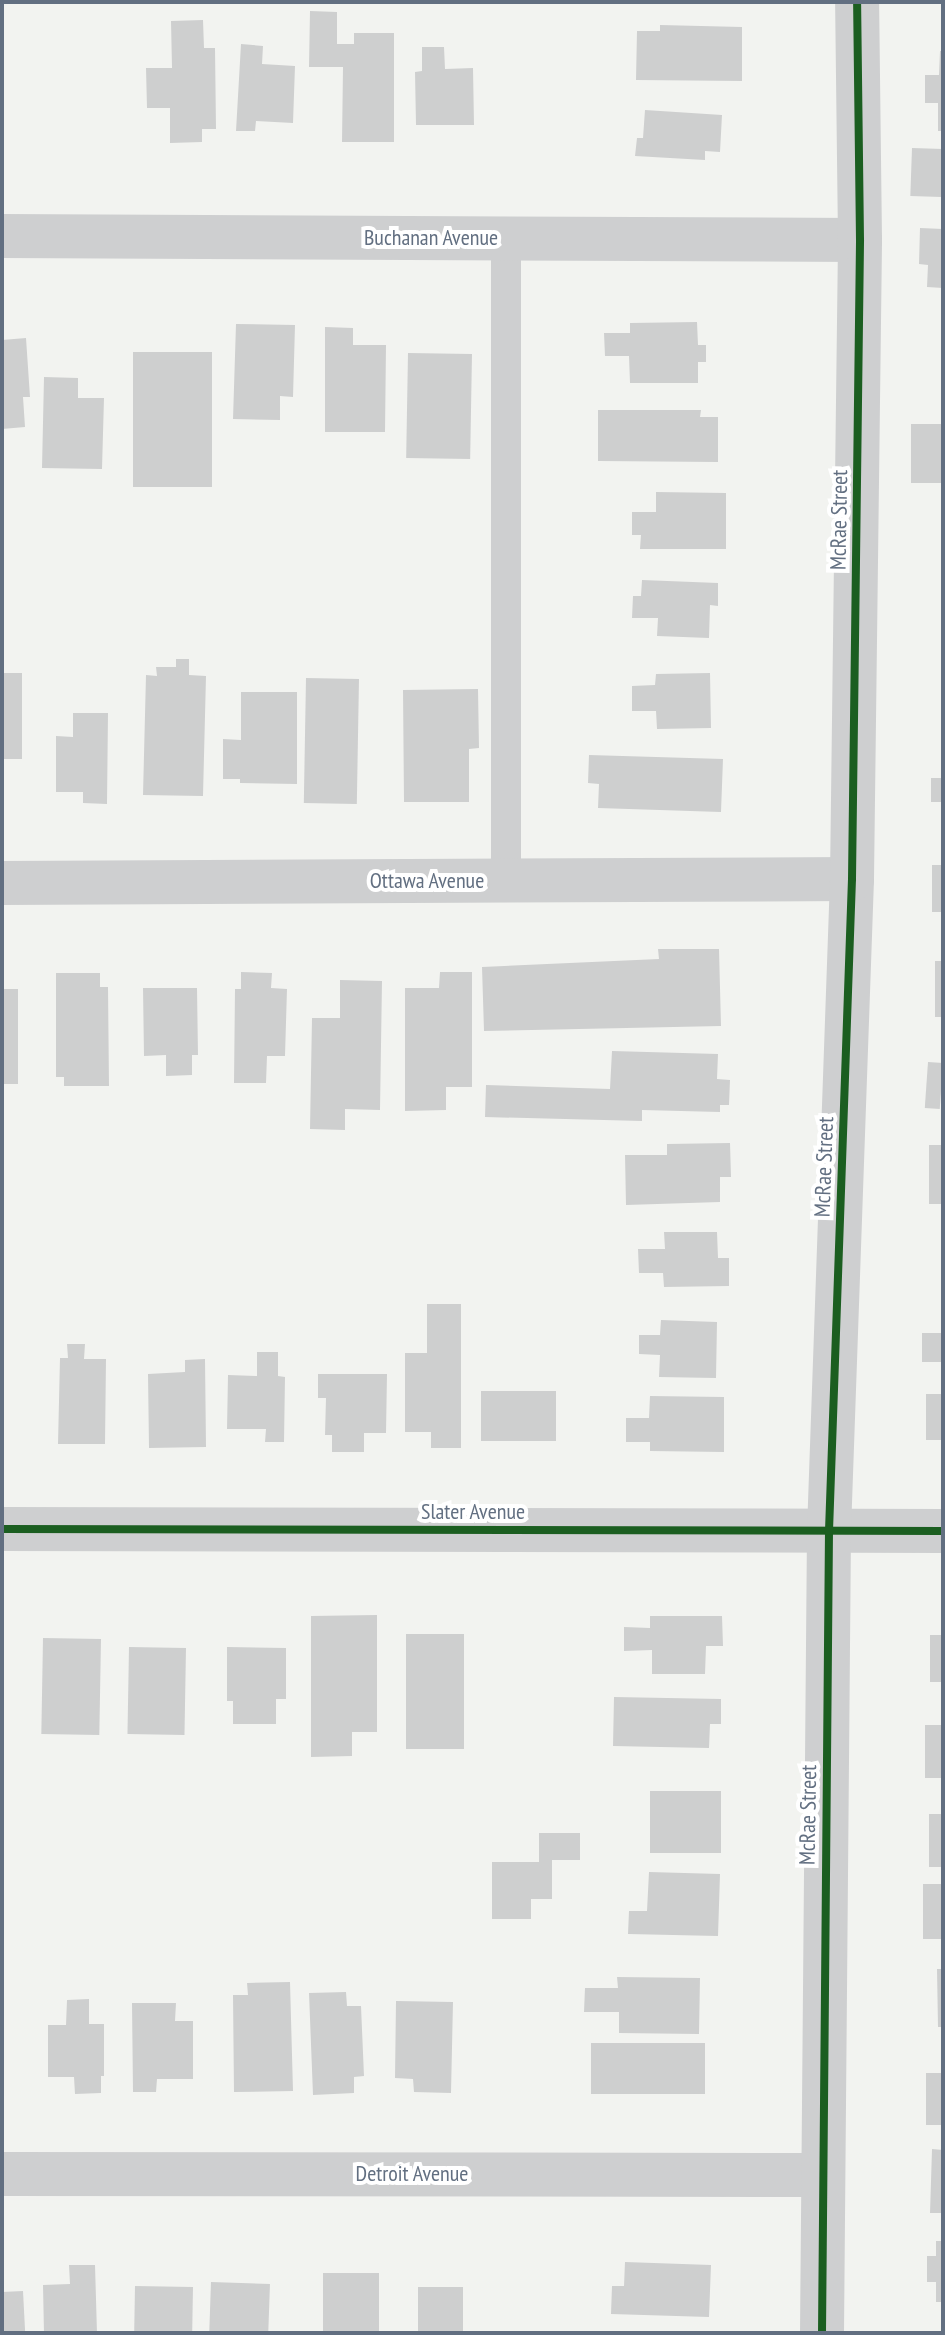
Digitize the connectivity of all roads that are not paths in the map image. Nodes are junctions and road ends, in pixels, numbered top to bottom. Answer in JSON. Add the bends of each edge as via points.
{"nodes":[{"id":1,"x":857,"y":2,"type":"edge"},
{"id":2,"x":2,"y":236,"type":"edge"},
{"id":3,"x":506,"y":239,"type":"junction"},
{"id":4,"x":860,"y":240,"type":"junction"},
{"id":5,"x":852,"y":879,"type":"junction"},
{"id":6,"x":506,"y":881,"type":"junction"},
{"id":7,"x":2,"y":883,"type":"edge"},
{"id":8,"x":2,"y":1529,"type":"edge"},
{"id":9,"x":829,"y":1531,"type":"junction"},
{"id":10,"x":943,"y":1531,"type":"edge"},
{"id":11,"x":2,"y":2174,"type":"edge"},
{"id":12,"x":822,"y":2175,"type":"junction"},
{"id":13,"x":822,"y":2333,"type":"edge"}],
"edges":[{"from":1,"to":4,"type":"street","name":"McRae Street"},
{"from":2,"to":3,"type":"street","name":"Buchanan Avenue"},
{"from":3,"to":4,"type":"street","name":"Buchanan Avenue"},
{"from":3,"to":6,"type":"lane"},
{"from":4,"to":5,"type":"street","name":"McRae Street"},
{"from":5,"to":6,"type":"street","name":"Ottawa Avenue"},
{"from":5,"to":9,"type":"street","name":"McRae Street"},
{"from":6,"to":7,"type":"street","name":"Ottawa Avenue"},
{"from":8,"to":9,"type":"street","name":"Slater Avenue"},
{"from":9,"to":10,"type":"street","name":"Slater Avenue"},
{"from":9,"to":12,"type":"street","name":"McRae Street"},
{"from":11,"to":12,"type":"street","name":"Detroit Avenue"},
{"from":12,"to":13,"type":"street","name":"McRae Street"}]}
